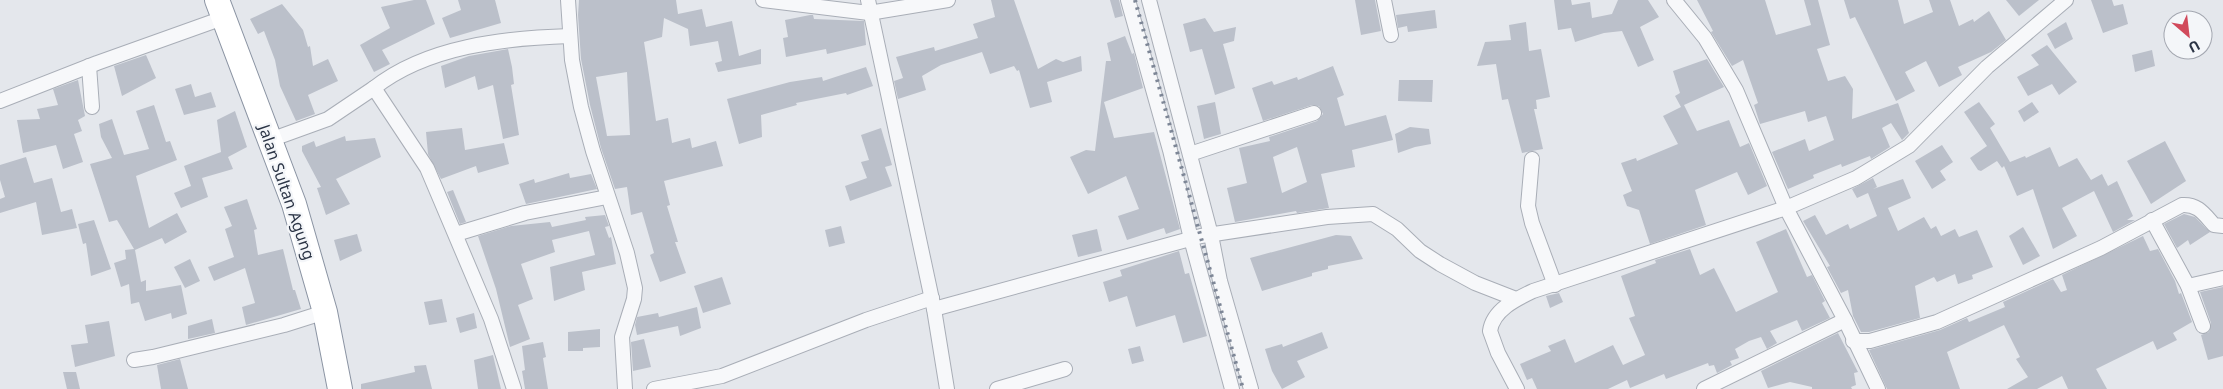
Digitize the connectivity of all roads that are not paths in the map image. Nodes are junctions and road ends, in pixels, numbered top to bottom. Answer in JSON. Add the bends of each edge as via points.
{"nodes":[{"id":1,"x":568,"y":0,"type":"edge"},
{"id":2,"x":763,"y":0,"type":"edge"},
{"id":3,"x":948,"y":0,"type":"edge"},
{"id":4,"x":1128,"y":0,"type":"edge"},
{"id":5,"x":1149,"y":0,"type":"edge"},
{"id":6,"x":1384,"y":0,"type":"edge"},
{"id":7,"x":1674,"y":0,"type":"edge"},
{"id":8,"x":2066,"y":0,"type":"edge"},
{"id":9,"x":869,"y":7,"type":"edge"},
{"id":10,"x":220,"y":9,"type":"edge"},
{"id":11,"x":1391,"y":35,"type":"dead end"},
{"id":12,"x":570,"y":36,"type":"junction"},
{"id":13,"x":89,"y":66,"type":"junction"},
{"id":14,"x":374,"y":88,"type":"junction"},
{"id":15,"x":0,"y":101,"type":"edge"},
{"id":16,"x":92,"y":107,"type":"dead end"},
{"id":17,"x":1314,"y":113,"type":"dead end"},
{"id":18,"x":270,"y":140,"type":"junction"},
{"id":19,"x":1190,"y":154,"type":"junction"},
{"id":20,"x":1532,"y":160,"type":"dead end"},
{"id":21,"x":607,"y":197,"type":"junction"},
{"id":22,"x":1786,"y":208,"type":"junction"},
{"id":23,"x":2152,"y":220,"type":"junction"},
{"id":24,"x":2223,"y":226,"type":"edge"},
{"id":25,"x":456,"y":234,"type":"junction"},
{"id":26,"x":1211,"y":234,"type":"junction"},
{"id":27,"x":1191,"y":239,"type":"junction"},
{"id":28,"x":2223,"y":278,"type":"edge"},
{"id":29,"x":1555,"y":285,"type":"junction"},
{"id":30,"x":2188,"y":286,"type":"junction"},
{"id":31,"x":1516,"y":299,"type":"junction"},
{"id":32,"x":933,"y":304,"type":"junction"},
{"id":33,"x":325,"y":312,"type":"junction"},
{"id":34,"x":1845,"y":320,"type":"junction"},
{"id":35,"x":2203,"y":326,"type":"dead end"},
{"id":36,"x":1853,"y":341,"type":"junction"},
{"id":37,"x":134,"y":360,"type":"dead end"},
{"id":38,"x":1065,"y":369,"type":"dead end"},
{"id":39,"x":340,"y":389,"type":"edge"},
{"id":40,"x":514,"y":389,"type":"edge"},
{"id":41,"x":625,"y":389,"type":"edge"},
{"id":42,"x":654,"y":389,"type":"edge"},
{"id":43,"x":947,"y":389,"type":"edge"},
{"id":44,"x":997,"y":389,"type":"edge"},
{"id":45,"x":1232,"y":389,"type":"edge"},
{"id":46,"x":1251,"y":389,"type":"edge"},
{"id":47,"x":1517,"y":389,"type":"edge"},
{"id":48,"x":1704,"y":389,"type":"edge"},
{"id":49,"x":1878,"y":389,"type":"edge"}],
"edges":[{"from":1,"to":12,"type":"street"},
{"from":2,"to":9,"type":"street"},
{"from":3,"to":9,"type":"street"},
{"from":4,"to":27,"type":"street"},
{"from":5,"to":19,"type":"street"},
{"from":6,"to":11,"type":"street"},
{"from":7,"to":22,"type":"street","via":[[1704,38],[1736,90]]},
{"from":8,"to":22,"type":"street","via":[[1987,67],[1909,146],[1856,178]]},
{"from":9,"to":32,"type":"street"},
{"from":10,"to":13,"type":"street"},
{"from":10,"to":18,"type":"highway","name":"Jalan Sultan Agung"},
{"from":12,"to":14,"type":"street","via":[[528,37],[467,46],[392,75]]},
{"from":12,"to":21,"type":"street","via":[[581,107]]},
{"from":13,"to":15,"type":"street"},
{"from":13,"to":16,"type":"street"},
{"from":14,"to":18,"type":"street","via":[[328,119]]},
{"from":14,"to":25,"type":"street","via":[[426,168]]},
{"from":17,"to":19,"type":"street"},
{"from":18,"to":33,"type":"highway","name":"Jalan Sultan Agung","via":[[294,204]]},
{"from":19,"to":26,"type":"street"},
{"from":20,"to":29,"type":"street","via":[[1528,206]]},
{"from":21,"to":25,"type":"street","via":[[525,213]]},
{"from":21,"to":41,"type":"street","via":[[627,254],[634,288],[634,300],[622,336]]},
{"from":22,"to":29,"type":"street"},
{"from":22,"to":34,"type":"street"},
{"from":23,"to":24,"type":"street","via":[[2176,207],[2190,205],[2198,208],[2214,225]]},
{"from":23,"to":30,"type":"street"},
{"from":23,"to":36,"type":"street","via":[[2101,248],[1937,322],[1870,341]]},
{"from":25,"to":40,"type":"street","via":[[491,319]]},
{"from":26,"to":27,"type":"street"},
{"from":26,"to":31,"type":"street","via":[[1327,217],[1373,214],[1440,264],[1475,283]]},
{"from":26,"to":46,"type":"street","via":[[1220,282]]},
{"from":27,"to":32,"type":"street"},
{"from":27,"to":45,"type":"street"},
{"from":28,"to":30,"type":"street"},
{"from":29,"to":31,"type":"street"},
{"from":30,"to":35,"type":"street"},
{"from":31,"to":47,"type":"street","via":[[1496,316],[1490,330]]},
{"from":32,"to":42,"type":"street","via":[[866,320],[722,376]]},
{"from":32,"to":43,"type":"street"},
{"from":33,"to":37,"type":"street"},
{"from":33,"to":39,"type":"highway","name":"Jalan Sultan Agung"},
{"from":34,"to":36,"type":"street"},
{"from":34,"to":48,"type":"street"},
{"from":36,"to":49,"type":"street"},
{"from":38,"to":44,"type":"street"}]}
